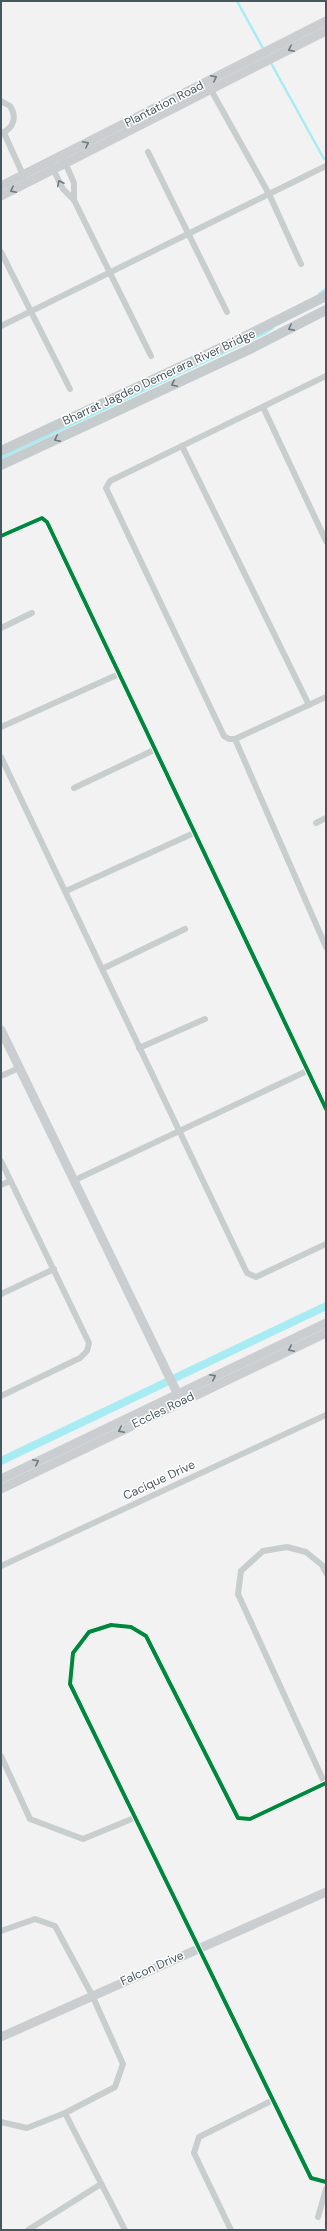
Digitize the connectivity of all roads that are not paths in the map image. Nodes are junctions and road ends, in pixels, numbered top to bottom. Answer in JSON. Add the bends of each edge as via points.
{"nodes":[{"id":1,"x":326,"y":21,"type":"edge"},
{"id":2,"x":326,"y":31,"type":"edge"},
{"id":3,"x":211,"y":90,"type":"junction"},
{"id":4,"x":1,"y":100,"type":"edge"},
{"id":5,"x":3,"y":133,"type":"edge"},
{"id":6,"x":148,"y":152,"type":"dead end"},
{"id":7,"x":64,"y":160,"type":"junction"},
{"id":8,"x":51,"y":166,"type":"junction"},
{"id":9,"x":326,"y":166,"type":"edge"},
{"id":10,"x":25,"y":179,"type":"junction"},
{"id":11,"x":1,"y":186,"type":"edge"},
{"id":12,"x":269,"y":194,"type":"junction"},
{"id":13,"x":1,"y":196,"type":"edge"},
{"id":14,"x":74,"y":200,"type":"junction"},
{"id":15,"x":190,"y":234,"type":"junction"},
{"id":16,"x":1,"y":252,"type":"edge"},
{"id":17,"x":301,"y":264,"type":"dead end"},
{"id":18,"x":109,"y":273,"type":"junction"},
{"id":19,"x":326,"y":296,"type":"edge"},
{"id":20,"x":326,"y":310,"type":"edge"},
{"id":21,"x":31,"y":311,"type":"junction"},
{"id":22,"x":227,"y":312,"type":"dead end"},
{"id":23,"x":1,"y":326,"type":"edge"},
{"id":24,"x":151,"y":356,"type":"dead end"},
{"id":25,"x":326,"y":376,"type":"edge"},
{"id":26,"x":70,"y":389,"type":"dead end"},
{"id":27,"x":263,"y":406,"type":"junction"},
{"id":28,"x":182,"y":446,"type":"junction"},
{"id":29,"x":1,"y":451,"type":"edge"},
{"id":30,"x":1,"y":465,"type":"edge"},
{"id":31,"x":1,"y":536,"type":"edge"},
{"id":32,"x":326,"y":541,"type":"edge"},
{"id":33,"x":32,"y":613,"type":"dead end"},
{"id":34,"x":1,"y":628,"type":"edge"},
{"id":35,"x":119,"y":674,"type":"junction"},
{"id":36,"x":326,"y":697,"type":"edge"},
{"id":37,"x":309,"y":705,"type":"junction"},
{"id":38,"x":1,"y":727,"type":"edge"},
{"id":39,"x":236,"y":739,"type":"junction"},
{"id":40,"x":154,"y":750,"type":"junction"},
{"id":41,"x":1,"y":758,"type":"edge"},
{"id":42,"x":74,"y":788,"type":"dead end"},
{"id":43,"x":326,"y":818,"type":"edge"},
{"id":44,"x":316,"y":823,"type":"dead end"},
{"id":45,"x":194,"y":833,"type":"junction"},
{"id":46,"x":66,"y":891,"type":"junction"},
{"id":47,"x":185,"y":929,"type":"dead end"},
{"id":48,"x":326,"y":947,"type":"edge"},
{"id":49,"x":102,"y":969,"type":"junction"},
{"id":50,"x":205,"y":1019,"type":"dead end"},
{"id":51,"x":1,"y":1030,"type":"edge"},
{"id":52,"x":139,"y":1048,"type":"junction"},
{"id":53,"x":19,"y":1068,"type":"junction"},
{"id":54,"x":307,"y":1070,"type":"junction"},
{"id":55,"x":1,"y":1076,"type":"edge"},
{"id":56,"x":326,"y":1109,"type":"edge"},
{"id":57,"x":178,"y":1131,"type":"junction"},
{"id":58,"x":1,"y":1161,"type":"edge"},
{"id":59,"x":75,"y":1180,"type":"junction"},
{"id":60,"x":10,"y":1181,"type":"junction"},
{"id":61,"x":1,"y":1185,"type":"edge"},
{"id":62,"x":326,"y":1244,"type":"edge"},
{"id":63,"x":54,"y":1269,"type":"junction"},
{"id":64,"x":1,"y":1294,"type":"edge"},
{"id":65,"x":326,"y":1323,"type":"edge"},
{"id":66,"x":326,"y":1333,"type":"edge"},
{"id":67,"x":1,"y":1396,"type":"edge"},
{"id":68,"x":180,"y":1397,"type":"junction"},
{"id":69,"x":326,"y":1415,"type":"edge"},
{"id":70,"x":1,"y":1479,"type":"edge"},
{"id":71,"x":1,"y":1489,"type":"edge"},
{"id":72,"x":1,"y":1566,"type":"edge"},
{"id":73,"x":326,"y":1573,"type":"edge"},
{"id":74,"x":1,"y":1756,"type":"edge"},
{"id":75,"x":326,"y":1783,"type":"edge"},
{"id":76,"x":134,"y":1818,"type":"junction"},
{"id":77,"x":326,"y":1892,"type":"edge"},
{"id":78,"x":1,"y":1931,"type":"edge"},
{"id":79,"x":198,"y":1948,"type":"junction"},
{"id":80,"x":92,"y":1995,"type":"junction"},
{"id":81,"x":1,"y":2037,"type":"edge"},
{"id":82,"x":272,"y":2100,"type":"junction"},
{"id":83,"x":65,"y":2113,"type":"junction"},
{"id":84,"x":1,"y":2122,"type":"edge"},
{"id":85,"x":326,"y":2182,"type":"edge"},
{"id":86,"x":101,"y":2184,"type":"junction"},
{"id":87,"x":326,"y":2189,"type":"edge"},
{"id":88,"x":318,"y":2217,"type":"dead end"},
{"id":89,"x":28,"y":2230,"type":"edge"},
{"id":90,"x":125,"y":2230,"type":"edge"},
{"id":91,"x":231,"y":2230,"type":"edge"}],
"edges":[{"from":7,"to":1,"type":"street","name":"Plantation Road","one_way":true},
{"from":2,"to":3,"type":"street","name":"Plantation Road","one_way":true},
{"from":3,"to":7,"type":"street","name":"Plantation Road"},
{"from":3,"to":12,"type":"street"},
{"from":4,"to":5,"type":"street","via":[[10,106],[14,114],[13,123]]},
{"from":5,"to":10,"type":"street"},
{"from":6,"to":15,"type":"street"},
{"from":7,"to":8,"type":"street","name":"Plantation Road"},
{"from":7,"to":14,"type":"street","via":[[74,183]]},
{"from":8,"to":10,"type":"street","name":"Plantation Road"},
{"from":14,"to":8,"type":"street","one_way":true,"via":[[63,189]]},
{"from":9,"to":12,"type":"street"},
{"from":10,"to":11,"type":"street","name":"Plantation Road"},
{"from":10,"to":13,"type":"street","name":"Plantation Road","one_way":true},
{"from":12,"to":15,"type":"street"},
{"from":12,"to":17,"type":"street"},
{"from":14,"to":18,"type":"street"},
{"from":15,"to":18,"type":"street"},
{"from":15,"to":22,"type":"street"},
{"from":16,"to":21,"type":"street"},
{"from":18,"to":21,"type":"street"},
{"from":18,"to":24,"type":"street"},
{"from":19,"to":29,"type":"main road","name":"Bharrat Jagdeo Demerara River Bridge"},
{"from":20,"to":30,"type":"main road","name":"Bharrat Jagdeo Demerara River Bridge","one_way":true,"via":[[248,350]]},
{"from":21,"to":23,"type":"street"},
{"from":21,"to":26,"type":"street"},
{"from":25,"to":27,"type":"street"},
{"from":27,"to":28,"type":"street"},
{"from":27,"to":32,"type":"street"},
{"from":28,"to":37,"type":"street"},
{"from":28,"to":39,"type":"street","via":[[110,481],[106,488],[224,736],[229,740]]},
{"from":31,"to":35,"type":"street","via":[[42,518],[45,519]]},
{"from":33,"to":34,"type":"street"},
{"from":35,"to":38,"type":"street"},
{"from":35,"to":40,"type":"street"},
{"from":36,"to":37,"type":"street"},
{"from":37,"to":39,"type":"street"},
{"from":39,"to":48,"type":"street"},
{"from":40,"to":42,"type":"street"},
{"from":40,"to":45,"type":"street"},
{"from":41,"to":46,"type":"street"},
{"from":43,"to":44,"type":"street"},
{"from":45,"to":46,"type":"street"},
{"from":45,"to":54,"type":"street"},
{"from":46,"to":49,"type":"street"},
{"from":47,"to":49,"type":"street"},
{"from":49,"to":52,"type":"street"},
{"from":50,"to":52,"type":"street"},
{"from":51,"to":53,"type":"street"},
{"from":52,"to":57,"type":"street"},
{"from":53,"to":55,"type":"street"},
{"from":53,"to":59,"type":"street"},
{"from":54,"to":56,"type":"street"},
{"from":54,"to":57,"type":"street"},
{"from":57,"to":59,"type":"street"},
{"from":57,"to":62,"type":"street","via":[[250,1276],[256,1277]]},
{"from":58,"to":60,"type":"street"},
{"from":59,"to":68,"type":"street"},
{"from":60,"to":61,"type":"street"},
{"from":60,"to":63,"type":"street"},
{"from":63,"to":64,"type":"street"},
{"from":63,"to":67,"type":"street","via":[[89,1343],[87,1351],[80,1358]]},
{"from":68,"to":65,"type":"street","name":"Eccles Road","one_way":true},
{"from":66,"to":68,"type":"street","name":"Eccles Road","one_way":true},
{"from":70,"to":68,"type":"street","name":"Eccles Road","one_way":true},
{"from":68,"to":71,"type":"street","name":"Eccles Road","one_way":true},
{"from":69,"to":72,"type":"street","name":"Cacique Drive"},
{"from":73,"to":75,"type":"street","via":[[322,1565],[306,1552],[288,1547],[263,1551],[242,1571],[238,1594]]},
{"from":74,"to":76,"type":"street","via":[[30,1819],[83,1839]]},
{"from":75,"to":76,"type":"street","via":[[250,1819],[238,1818],[146,1636],[131,1627],[111,1625],[89,1632],[73,1653],[70,1684]]},
{"from":76,"to":79,"type":"street"},
{"from":77,"to":79,"type":"street","name":"Falcon Drive"},
{"from":78,"to":80,"type":"street","via":[[35,1919],[54,1926]]},
{"from":79,"to":80,"type":"street","name":"Falcon Drive"},
{"from":79,"to":82,"type":"street"},
{"from":80,"to":81,"type":"street","name":"Falcon Drive"},
{"from":80,"to":83,"type":"street","via":[[122,2064],[116,2087]]},
{"from":82,"to":85,"type":"street","via":[[311,2178]]},
{"from":82,"to":91,"type":"street","via":[[199,2137],[194,2153]]},
{"from":83,"to":84,"type":"street","via":[[27,2128]]},
{"from":83,"to":86,"type":"street"},
{"from":86,"to":89,"type":"street"},
{"from":86,"to":90,"type":"street"},
{"from":87,"to":88,"type":"street"}]}
